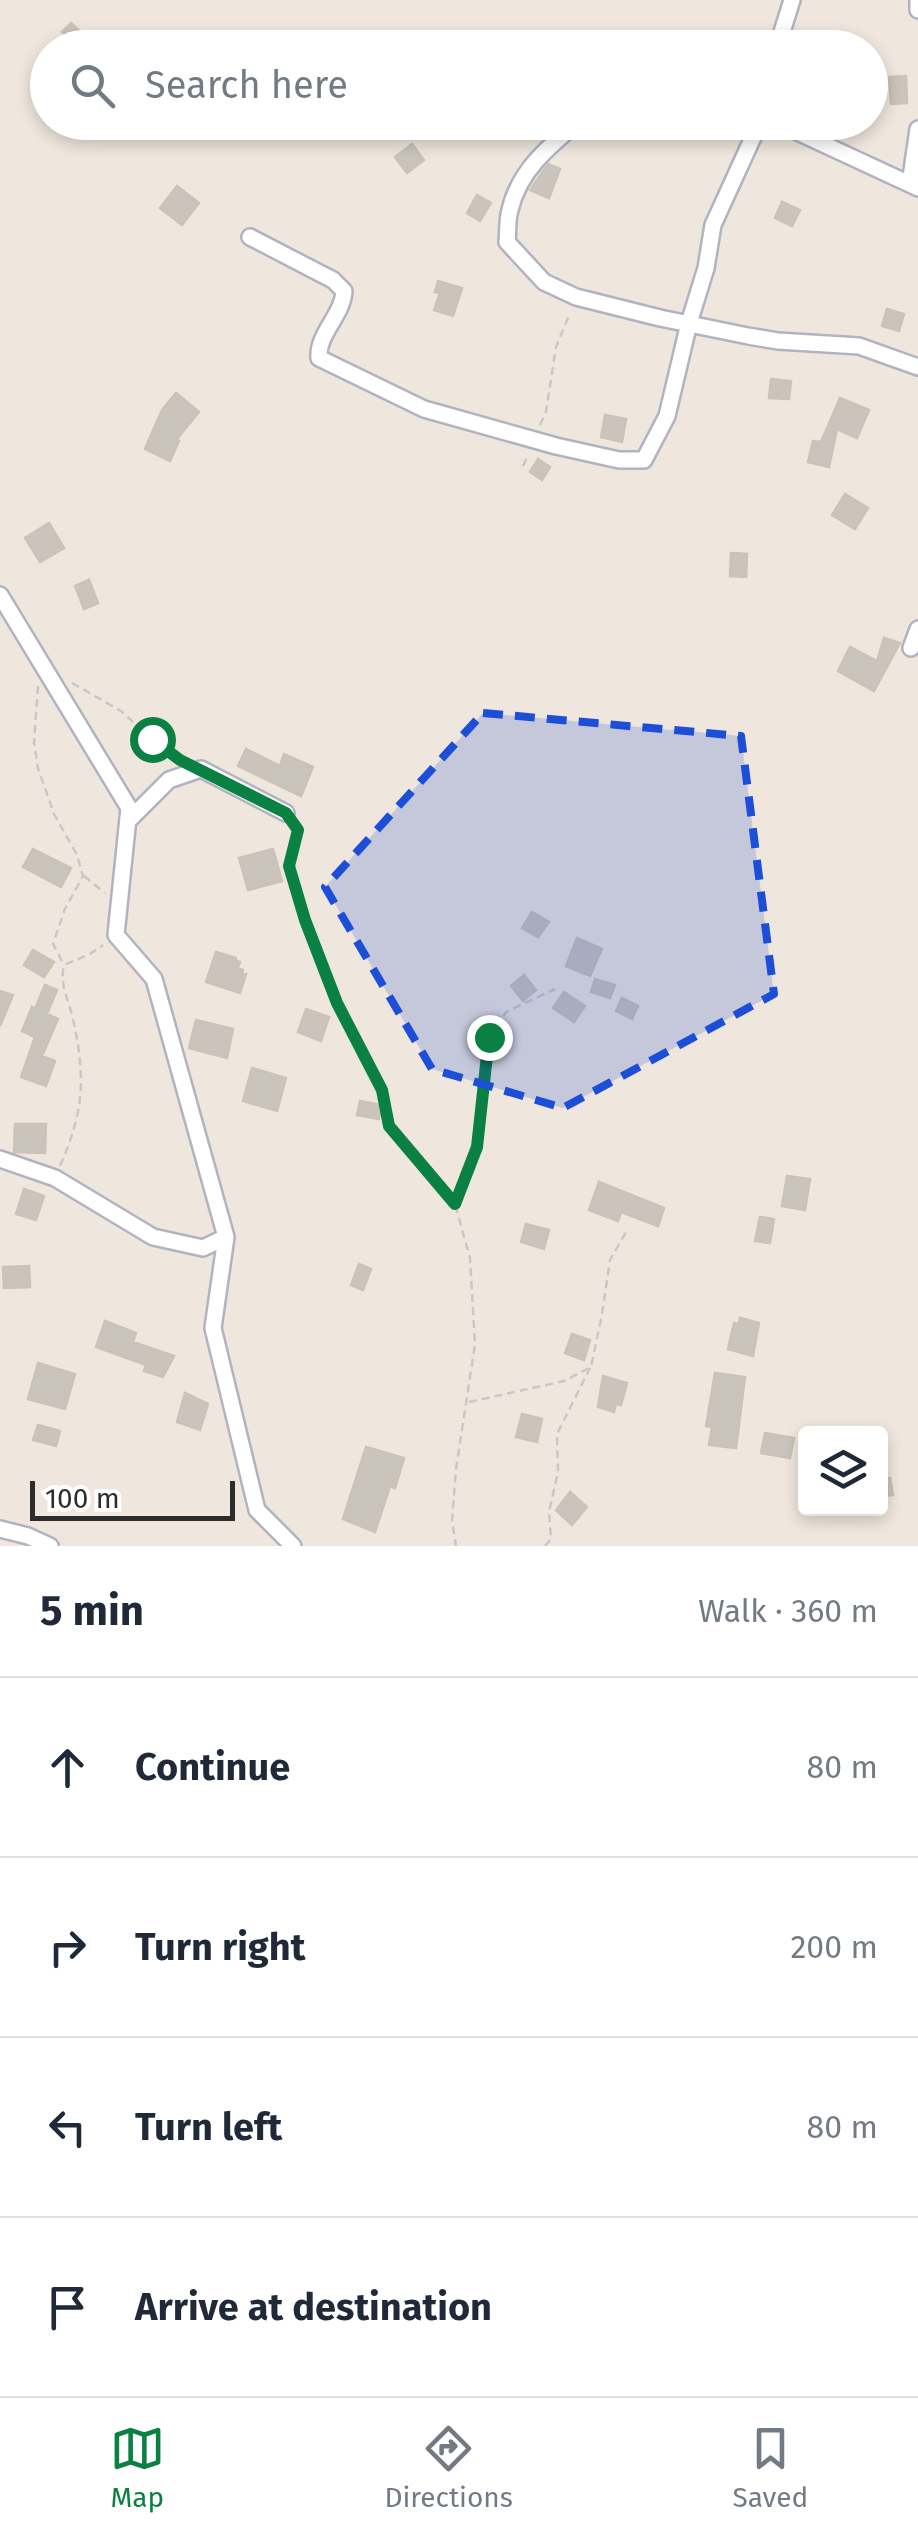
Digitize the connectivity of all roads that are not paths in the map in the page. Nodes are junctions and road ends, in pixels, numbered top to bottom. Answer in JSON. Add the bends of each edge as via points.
{"nodes":[{"id":1,"x":792,"y":0,"type":"edge"},
{"id":2,"x":918,"y":0,"type":"edge"},
{"id":3,"x":918,"y":10,"type":"edge"},
{"id":4,"x":782,"y":30,"type":"edge"},
{"id":5,"x":918,"y":129,"type":"edge"},
{"id":6,"x":557,"y":140,"type":"edge"},
{"id":7,"x":753,"y":140,"type":"edge"},
{"id":8,"x":815,"y":140,"type":"edge"},
{"id":9,"x":914,"y":186,"type":"edge"},
{"id":10,"x":250,"y":237,"type":"dead end"},
{"id":11,"x":688,"y":323,"type":"junction"},
{"id":12,"x":918,"y":367,"type":"edge"},
{"id":13,"x":0,"y":594,"type":"edge"},
{"id":14,"x":918,"y":629,"type":"edge"},
{"id":15,"x":911,"y":648,"type":"dead end"},
{"id":16,"x":286,"y":813,"type":"road end"},
{"id":17,"x":128,"y":821,"type":"junction"},
{"id":18,"x":0,"y":1158,"type":"edge"},
{"id":19,"x":226,"y":1237,"type":"junction"},
{"id":20,"x":0,"y":1529,"type":"edge"},
{"id":21,"x":50,"y":1546,"type":"edge"},
{"id":22,"x":292,"y":1546,"type":"edge"}],
"edges":[{"from":1,"to":4,"type":"street"},
{"from":2,"to":3,"type":"street"},
{"from":5,"to":9,"type":"street"},
{"from":6,"to":11,"type":"street","via":[[529,168],[510,209],[507,242],[544,282],[576,297]]},
{"from":7,"to":11,"type":"street","via":[[712,225]]},
{"from":8,"to":9,"type":"street"},
{"from":10,"to":11,"type":"street","via":[[344,291],[318,348],[320,358],[424,410],[619,460],[644,460],[667,416]]},
{"from":11,"to":12,"type":"street","via":[[778,341],[859,346]]},
{"from":13,"to":17,"type":"street","via":[[129,808]]},
{"from":14,"to":15,"type":"street"},
{"from":16,"to":17,"type":"street","via":[[202,769],[169,780]]},
{"from":17,"to":19,"type":"street","via":[[116,935],[154,980]]},
{"from":18,"to":19,"type":"street","via":[[54,1178],[153,1237],[203,1248]]},
{"from":19,"to":22,"type":"street","via":[[213,1328],[257,1510]]},
{"from":20,"to":21,"type":"street"}]}
